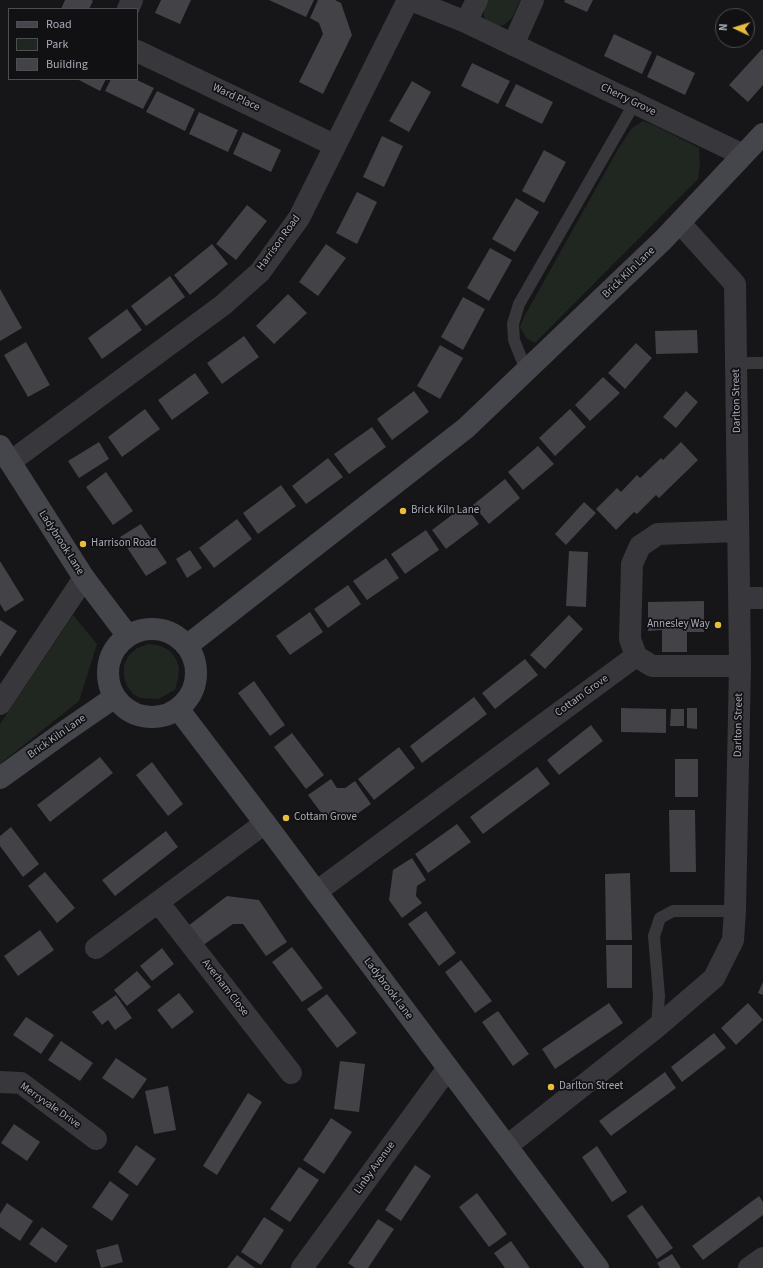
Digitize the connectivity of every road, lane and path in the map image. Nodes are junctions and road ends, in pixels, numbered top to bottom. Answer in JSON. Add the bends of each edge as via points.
{"nodes":[{"id":1,"x":408,"y":0,"type":"edge"},
{"id":2,"x":411,"y":0,"type":"edge"},
{"id":3,"x":477,"y":0,"type":"edge"},
{"id":4,"x":533,"y":0,"type":"edge"},
{"id":5,"x":466,"y":22,"type":"junction"},
{"id":6,"x":513,"y":45,"type":"junction"},
{"id":7,"x":138,"y":51,"type":"edge"},
{"id":8,"x":634,"y":104,"type":"junction"},
{"id":9,"x":763,"y":134,"type":"edge"},
{"id":10,"x":334,"y":145,"type":"junction"},
{"id":11,"x":743,"y":155,"type":"junction"},
{"id":12,"x":680,"y":223,"type":"junction"},
{"id":13,"x":736,"y":363,"type":"junction"},
{"id":14,"x":763,"y":363,"type":"edge"},
{"id":15,"x":526,"y":370,"type":"junction"},
{"id":16,"x":5,"y":454,"type":"edge"},
{"id":17,"x":738,"y":531,"type":"junction"},
{"id":18,"x":84,"y":578,"type":"junction"},
{"id":19,"x":740,"y":598,"type":"junction"},
{"id":20,"x":763,"y":598,"type":"edge"},
{"id":21,"x":128,"y":636,"type":"junction"},
{"id":22,"x":188,"y":645,"type":"junction"},
{"id":23,"x":636,"y":656,"type":"junction"},
{"id":24,"x":740,"y":666,"type":"junction"},
{"id":25,"x":114,"y":697,"type":"junction"},
{"id":26,"x":0,"y":704,"type":"edge"},
{"id":27,"x":179,"y":710,"type":"junction"},
{"id":28,"x":0,"y":778,"type":"edge"},
{"id":29,"x":265,"y":823,"type":"junction"},
{"id":30,"x":316,"y":892,"type":"junction"},
{"id":31,"x":158,"y":902,"type":"junction"},
{"id":32,"x":735,"y":911,"type":"junction"},
{"id":33,"x":96,"y":948,"type":"dead end"},
{"id":34,"x":657,"y":1027,"type":"junction"},
{"id":35,"x":448,"y":1068,"type":"junction"},
{"id":36,"x":291,"y":1073,"type":"dead end"},
{"id":37,"x":0,"y":1082,"type":"edge"},
{"id":38,"x":96,"y":1139,"type":"dead end"},
{"id":39,"x":507,"y":1146,"type":"junction"},
{"id":40,"x":763,"y":1258,"type":"edge"},
{"id":41,"x":302,"y":1268,"type":"edge"},
{"id":42,"x":598,"y":1268,"type":"edge"},
{"id":43,"x":749,"y":1268,"type":"edge"}],
"edges":[{"from":1,"to":10,"type":"street","name":"Harrison Road"},
{"from":2,"to":5,"type":"street","name":"Cherry Grove"},
{"from":3,"to":5,"type":"street"},
{"from":4,"to":6,"type":"street"},
{"from":5,"to":6,"type":"street","name":"Cherry Grove"},
{"from":6,"to":8,"type":"street","name":"Cherry Grove"},
{"from":7,"to":10,"type":"street","name":"Ward Place"},
{"from":8,"to":11,"type":"street","name":"Cherry Grove"},
{"from":8,"to":15,"type":"lane","via":[[519,304],[513,324],[514,340]]},
{"from":9,"to":11,"type":"street","name":"Brick Kiln Lane"},
{"from":10,"to":16,"type":"street","name":"Harrison Road","via":[[299,218],[260,272],[223,305]]},
{"from":11,"to":12,"type":"street","name":"Brick Kiln Lane"},
{"from":12,"to":13,"type":"street","name":"Darlton Street","via":[[735,284]]},
{"from":12,"to":15,"type":"street","name":"Brick Kiln Lane"},
{"from":13,"to":14,"type":"lane"},
{"from":13,"to":17,"type":"street","name":"Darlton Street"},
{"from":15,"to":22,"type":"street","name":"Brick Kiln Lane","via":[[466,428]]},
{"from":16,"to":18,"type":"street","name":"Ladybrook Lane"},
{"from":17,"to":19,"type":"street","name":"Darlton Street"},
{"from":17,"to":23,"type":"street","via":[[658,534],[640,546],[632,564],[630,639]]},
{"from":18,"to":21,"type":"street","name":"Ladybrook Lane"},
{"from":18,"to":26,"type":"street"},
{"from":19,"to":20,"type":"street"},
{"from":19,"to":24,"type":"street","name":"Darlton Street"},
{"from":21,"to":22,"type":"street","via":[[143,629],[160,629],[175,634]]},
{"from":21,"to":25,"type":"street","via":[[117,645],[111,657],[109,685]]},
{"from":22,"to":27,"type":"street","via":[[196,662],[197,680],[191,696]]},
{"from":23,"to":24,"type":"street","via":[[652,666]]},
{"from":23,"to":30,"type":"street","name":"Cottam Grove"},
{"from":24,"to":32,"type":"street","name":"Darlton Street"},
{"from":25,"to":27,"type":"street","via":[[124,708],[137,715],[151,718],[166,716]]},
{"from":25,"to":28,"type":"street","name":"Brick Kiln Lane"},
{"from":27,"to":29,"type":"street","name":"Ladybrook Lane"},
{"from":29,"to":30,"type":"street","name":"Ladybrook Lane"},
{"from":29,"to":31,"type":"street"},
{"from":30,"to":35,"type":"street","name":"Ladybrook Lane"},
{"from":31,"to":33,"type":"street"},
{"from":31,"to":36,"type":"street","name":"Averham Close"},
{"from":32,"to":34,"type":"street","name":"Darlton Street","via":[[733,940],[714,978]]},
{"from":32,"to":34,"type":"lane","via":[[672,911],[660,918],[654,936],[658,996]]},
{"from":34,"to":39,"type":"street","name":"Darlton Street"},
{"from":35,"to":39,"type":"street","name":"Ladybrook Lane"},
{"from":35,"to":41,"type":"street","name":"Linby Avenue"},
{"from":37,"to":38,"type":"street","name":"Merryvale Drive","via":[[21,1083]]},
{"from":39,"to":42,"type":"street","name":"Ladybrook Lane"},
{"from":40,"to":43,"type":"street"}]}
